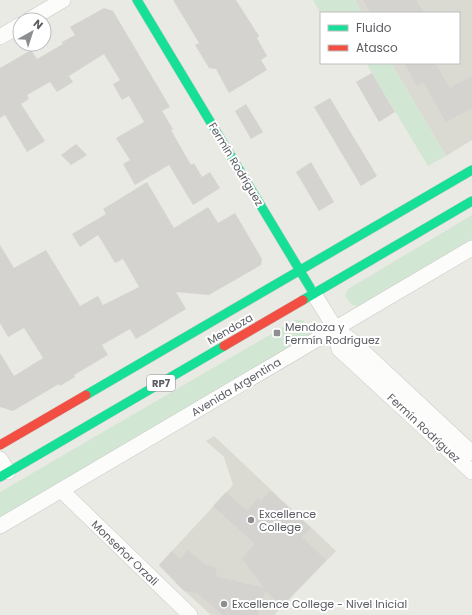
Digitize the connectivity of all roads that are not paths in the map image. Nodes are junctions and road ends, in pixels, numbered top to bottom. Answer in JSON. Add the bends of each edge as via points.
{"nodes":[{"id":1,"x":63,"y":0,"type":"edge"},
{"id":2,"x":137,"y":0,"type":"edge"},
{"id":3,"x":43,"y":12,"type":"edge"},
{"id":4,"x":12,"y":30,"type":"edge"},
{"id":5,"x":0,"y":37,"type":"edge"},
{"id":6,"x":472,"y":170,"type":"edge"},
{"id":7,"x":472,"y":201,"type":"edge"},
{"id":8,"x":472,"y":248,"type":"edge"},
{"id":9,"x":300,"y":270,"type":"junction"},
{"id":10,"x":314,"y":294,"type":"junction"},
{"id":11,"x":335,"y":328,"type":"junction"},
{"id":12,"x":0,"y":444,"type":"edge"},
{"id":13,"x":472,"y":453,"type":"edge"},
{"id":14,"x":0,"y":459,"type":"edge"},
{"id":15,"x":472,"y":472,"type":"edge"},
{"id":16,"x":4,"y":474,"type":"edge"},
{"id":17,"x":61,"y":490,"type":"junction"},
{"id":18,"x":0,"y":526,"type":"edge"},
{"id":19,"x":190,"y":615,"type":"edge"}],
"edges":[{"from":1,"to":3,"type":"street"},
{"from":2,"to":9,"type":"main road","name":"Fermín Rodríguez"},
{"from":4,"to":5,"type":"street"},
{"from":6,"to":9,"type":"main road","name":"Mendoza","number":"RP7"},
{"from":7,"to":10,"type":"main road","name":"Mendoza","number":"RP7"},
{"from":8,"to":11,"type":"street","name":"Avenida Argentina"},
{"from":9,"to":10,"type":"main road","name":"Fermín Rodríguez"},
{"from":9,"to":12,"type":"main road","name":"Mendoza","number":"RP7"},
{"from":10,"to":11,"type":"street","name":"Fermín Rodríguez"},
{"from":10,"to":16,"type":"main road","name":"Mendoza","number":"RP7"},
{"from":11,"to":13,"type":"street","name":"Fermín Rodríguez"},
{"from":11,"to":15,"type":"street","name":"Fermín Rodríguez","via":[[339,349]]},
{"from":11,"to":17,"type":"street","name":"Avenida Argentina"},
{"from":14,"to":16,"type":"street"},
{"from":17,"to":18,"type":"street","name":"Avenida Argentina"},
{"from":17,"to":19,"type":"street","name":"Monseñor Orzali"}]}
